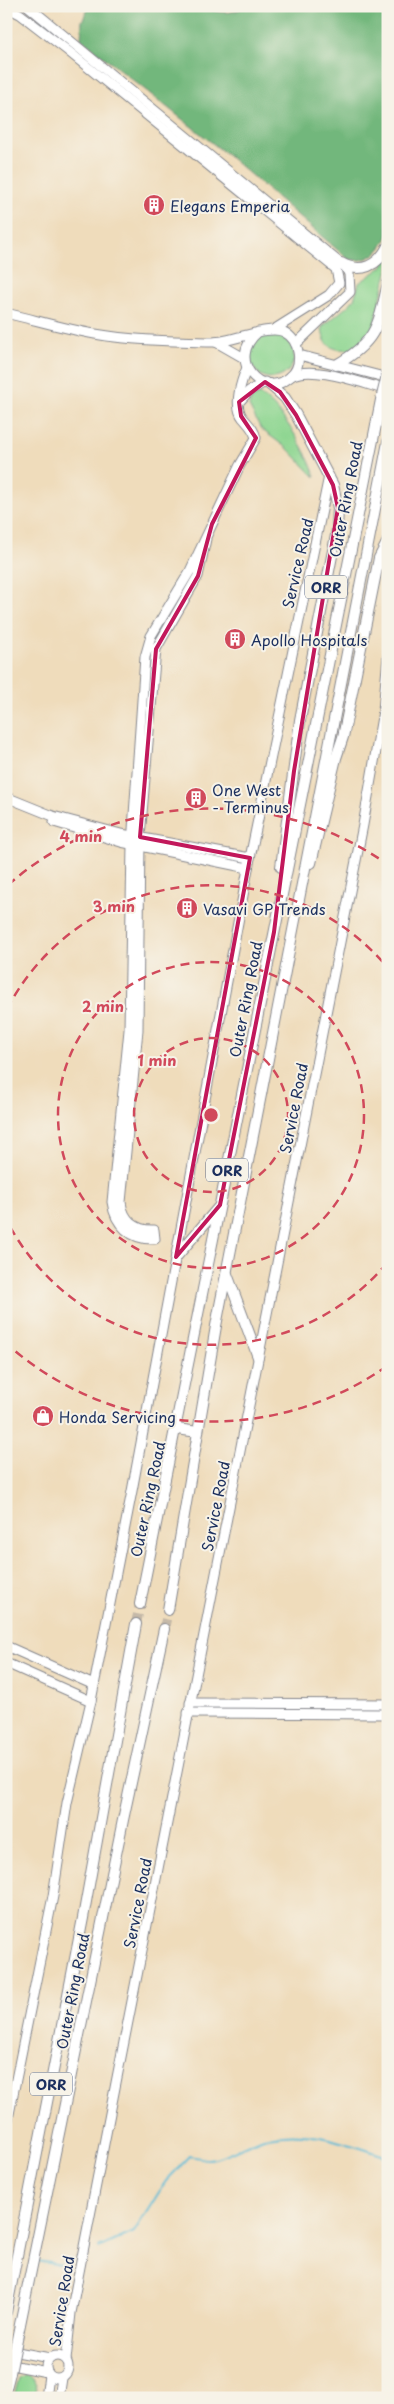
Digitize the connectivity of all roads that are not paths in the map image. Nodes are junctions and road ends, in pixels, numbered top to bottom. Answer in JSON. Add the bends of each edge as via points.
{"nodes":[{"id":1,"x":28,"y":6,"type":"edge"},
{"id":2,"x":6,"y":7,"type":"edge"},
{"id":3,"x":87,"y":61,"type":"junction"},
{"id":4,"x":388,"y":246,"type":"edge"},
{"id":5,"x":341,"y":263,"type":"junction"},
{"id":6,"x":388,"y":283,"type":"edge"},
{"id":7,"x":6,"y":313,"type":"edge"},
{"id":8,"x":275,"y":329,"type":"junction"},
{"id":9,"x":258,"y":332,"type":"junction"},
{"id":10,"x":215,"y":342,"type":"junction"},
{"id":11,"x":296,"y":344,"type":"junction"},
{"id":12,"x":299,"y":355,"type":"junction"},
{"id":13,"x":244,"y":358,"type":"junction"},
{"id":14,"x":336,"y":365,"type":"junction"},
{"id":15,"x":247,"y":368,"type":"junction"},
{"id":16,"x":388,"y":371,"type":"edge"},
{"id":17,"x":290,"y":376,"type":"junction"},
{"id":18,"x":388,"y":378,"type":"edge"},
{"id":19,"x":267,"y":383,"type":"junction"},
{"id":20,"x":388,"y":390,"type":"edge"},
{"id":21,"x":239,"y":402,"type":"junction"},
{"id":22,"x":388,"y":442,"type":"edge"},
{"id":23,"x":328,"y":476,"type":"junction"},
{"id":24,"x":388,"y":541,"type":"edge"},
{"id":25,"x":388,"y":656,"type":"edge"},
{"id":26,"x":6,"y":796,"type":"edge"},
{"id":27,"x":6,"y":803,"type":"edge"},
{"id":28,"x":136,"y":841,"type":"junction"},
{"id":29,"x":250,"y":858,"type":"junction"},
{"id":30,"x":248,"y":868,"type":"junction"},
{"id":31,"x":274,"y":932,"type":"junction"},
{"id":32,"x":293,"y":935,"type":"junction"},
{"id":33,"x":117,"y":1196,"type":"junction"},
{"id":34,"x":220,"y":1205,"type":"junction"},
{"id":35,"x":176,"y":1257,"type":"junction"},
{"id":36,"x":227,"y":1273,"type":"junction"},
{"id":37,"x":258,"y":1358,"type":"junction"},
{"id":38,"x":177,"y":1429,"type":"junction"},
{"id":39,"x":198,"y":1432,"type":"junction"},
{"id":40,"x":140,"y":1604,"type":"tunnel mouth"},
{"id":41,"x":168,"y":1610,"type":"tunnel mouth"},
{"id":42,"x":136,"y":1624,"type":"tunnel mouth"},
{"id":43,"x":164,"y":1629,"type":"tunnel mouth"},
{"id":44,"x":6,"y":1646,"type":"edge"},
{"id":45,"x":6,"y":1663,"type":"edge"},
{"id":46,"x":94,"y":1684,"type":"junction"},
{"id":47,"x":91,"y":1700,"type":"junction"},
{"id":48,"x":190,"y":1703,"type":"junction"},
{"id":49,"x":388,"y":1704,"type":"edge"},
{"id":50,"x":188,"y":1713,"type":"junction"},
{"id":51,"x":388,"y":1714,"type":"edge"},
{"id":52,"x":6,"y":2128,"type":"edge"},
{"id":53,"x":6,"y":2312,"type":"edge"},
{"id":54,"x":6,"y":2350,"type":"edge"},
{"id":55,"x":50,"y":2358,"type":"junction"},
{"id":56,"x":66,"y":2360,"type":"junction"},
{"id":57,"x":8,"y":2368,"type":"edge"},
{"id":58,"x":48,"y":2374,"type":"junction"},
{"id":59,"x":62,"y":2378,"type":"junction"},
{"id":60,"x":6,"y":2388,"type":"edge"},
{"id":61,"x":46,"y":2398,"type":"edge"},
{"id":62,"x":59,"y":2398,"type":"edge"}],
"edges":[{"from":1,"to":3,"type":"main road"},
{"from":2,"to":3,"type":"main road"},
{"from":3,"to":5,"type":"main road"},
{"from":3,"to":8,"type":"main road","via":[[336,270],[339,283],[329,295]]},
{"from":4,"to":5,"type":"highway","via":[[378,261],[362,269]]},
{"from":5,"to":11,"type":"main road","via":[[350,274],[350,292]]},
{"from":6,"to":14,"type":"highway","via":[[374,334],[364,347]]},
{"from":7,"to":10,"type":"main road","via":[[95,334]]},
{"from":8,"to":9,"type":"main road"},
{"from":8,"to":11,"type":"main road","via":[[291,337]]},
{"from":9,"to":10,"type":"main road"},
{"from":9,"to":13,"type":"main road","via":[[250,339]]},
{"from":10,"to":13,"type":"main road"},
{"from":11,"to":12,"type":"main road"},
{"from":12,"to":14,"type":"main road"},
{"from":12,"to":17,"type":"main road","via":[[297,367]]},
{"from":13,"to":15,"type":"main road"},
{"from":14,"to":18,"type":"main road"},
{"from":15,"to":19,"type":"main road","via":[[252,375]]},
{"from":15,"to":21,"type":"main road"},
{"from":16,"to":31,"type":"highway","name":"Outer Ring Road","number":"ORR","bridge":true},
{"from":17,"to":19,"type":"main road","via":[[280,382]]},
{"from":17,"to":20,"type":"main road","via":[[298,372],[314,372]]},
{"from":19,"to":21,"type":"main road","via":[[250,391]]},
{"from":19,"to":23,"type":"highway","number":"ORR","via":[[285,398]]},
{"from":21,"to":28,"type":"main road","via":[[241,416],[254,430],[256,438],[234,476],[206,539],[198,576],[150,658]]},
{"from":22,"to":32,"type":"highway","name":"Outer Ring Road","number":"ORR"},
{"from":23,"to":29,"type":"main road","name":"Service Road"},
{"from":23,"to":31,"type":"highway","number":"ORR","via":[[337,499],[337,524],[300,720]]},
{"from":24,"to":32,"type":"highway","number":"ORR","via":[[379,558],[343,737]]},
{"from":25,"to":37,"type":"main road","name":"Service Road","via":[[383,711],[363,825]]},
{"from":26,"to":28,"type":"main road","via":[[53,816]]},
{"from":27,"to":28,"type":"main road","via":[[51,821]]},
{"from":28,"to":29,"type":"main road"},
{"from":28,"to":30,"type":"main road"},
{"from":28,"to":33,"type":"main road","via":[[138,1030]]},
{"from":29,"to":30,"type":"main road","name":"Service Road"},
{"from":30,"to":35,"type":"main road","name":"Service Road"},
{"from":31,"to":34,"type":"highway","name":"Outer Ring Road","number":"ORR"},
{"from":32,"to":36,"type":"highway","name":"Outer Ring Road","number":"ORR"},
{"from":33,"to":33,"type":"main road","via":[[128,1220],[140,1228],[154,1230],[155,1239],[136,1236],[121,1225],[114,1214]]},
{"from":34,"to":35,"type":"highway"},
{"from":34,"to":38,"type":"highway","name":"Outer Ring Road","number":"ORR"},
{"from":35,"to":46,"type":"main road","name":"Service Road"},
{"from":36,"to":37,"type":"highway"},
{"from":36,"to":39,"type":"highway","name":"Outer Ring Road","number":"ORR"},
{"from":37,"to":48,"type":"main road","name":"Service Road"},
{"from":38,"to":39,"type":"highway"},
{"from":38,"to":40,"type":"highway","name":"Outer Ring Road","number":"ORR"},
{"from":39,"to":41,"type":"highway","name":"Outer Ring Road","number":"ORR"},
{"from":42,"to":53,"type":"highway","name":"Outer Ring Road","number":"ORR"},
{"from":43,"to":57,"type":"highway","name":"Outer Ring Road","number":"ORR","bridge":true,"via":[[33,2265]]},
{"from":44,"to":46,"type":"main road"},
{"from":45,"to":47,"type":"main road"},
{"from":46,"to":47,"type":"main road","name":"Service Road"},
{"from":47,"to":52,"type":"main road","name":"Service Road","via":[[67,1802],[53,1896]]},
{"from":48,"to":49,"type":"main road"},
{"from":48,"to":50,"type":"main road","name":"Service Road"},
{"from":50,"to":51,"type":"main road"},
{"from":50,"to":56,"type":"main road","name":"Service Road","via":[[71,2313]]},
{"from":54,"to":55,"type":"main road"},
{"from":55,"to":56,"type":"main road","name":"Service Road","via":[[60,2356]]},
{"from":55,"to":58,"type":"main road","name":"Service Road","via":[[46,2365]]},
{"from":56,"to":59,"type":"main road","name":"Service Road","via":[[69,2369]]},
{"from":57,"to":58,"type":"main road"},
{"from":57,"to":60,"type":"highway","name":"Outer Ring Road","number":"ORR"},
{"from":58,"to":59,"type":"main road","via":[[55,2379]]},
{"from":58,"to":61,"type":"main road","name":"Service Road"},
{"from":59,"to":62,"type":"main road","name":"Service Road"}]}
